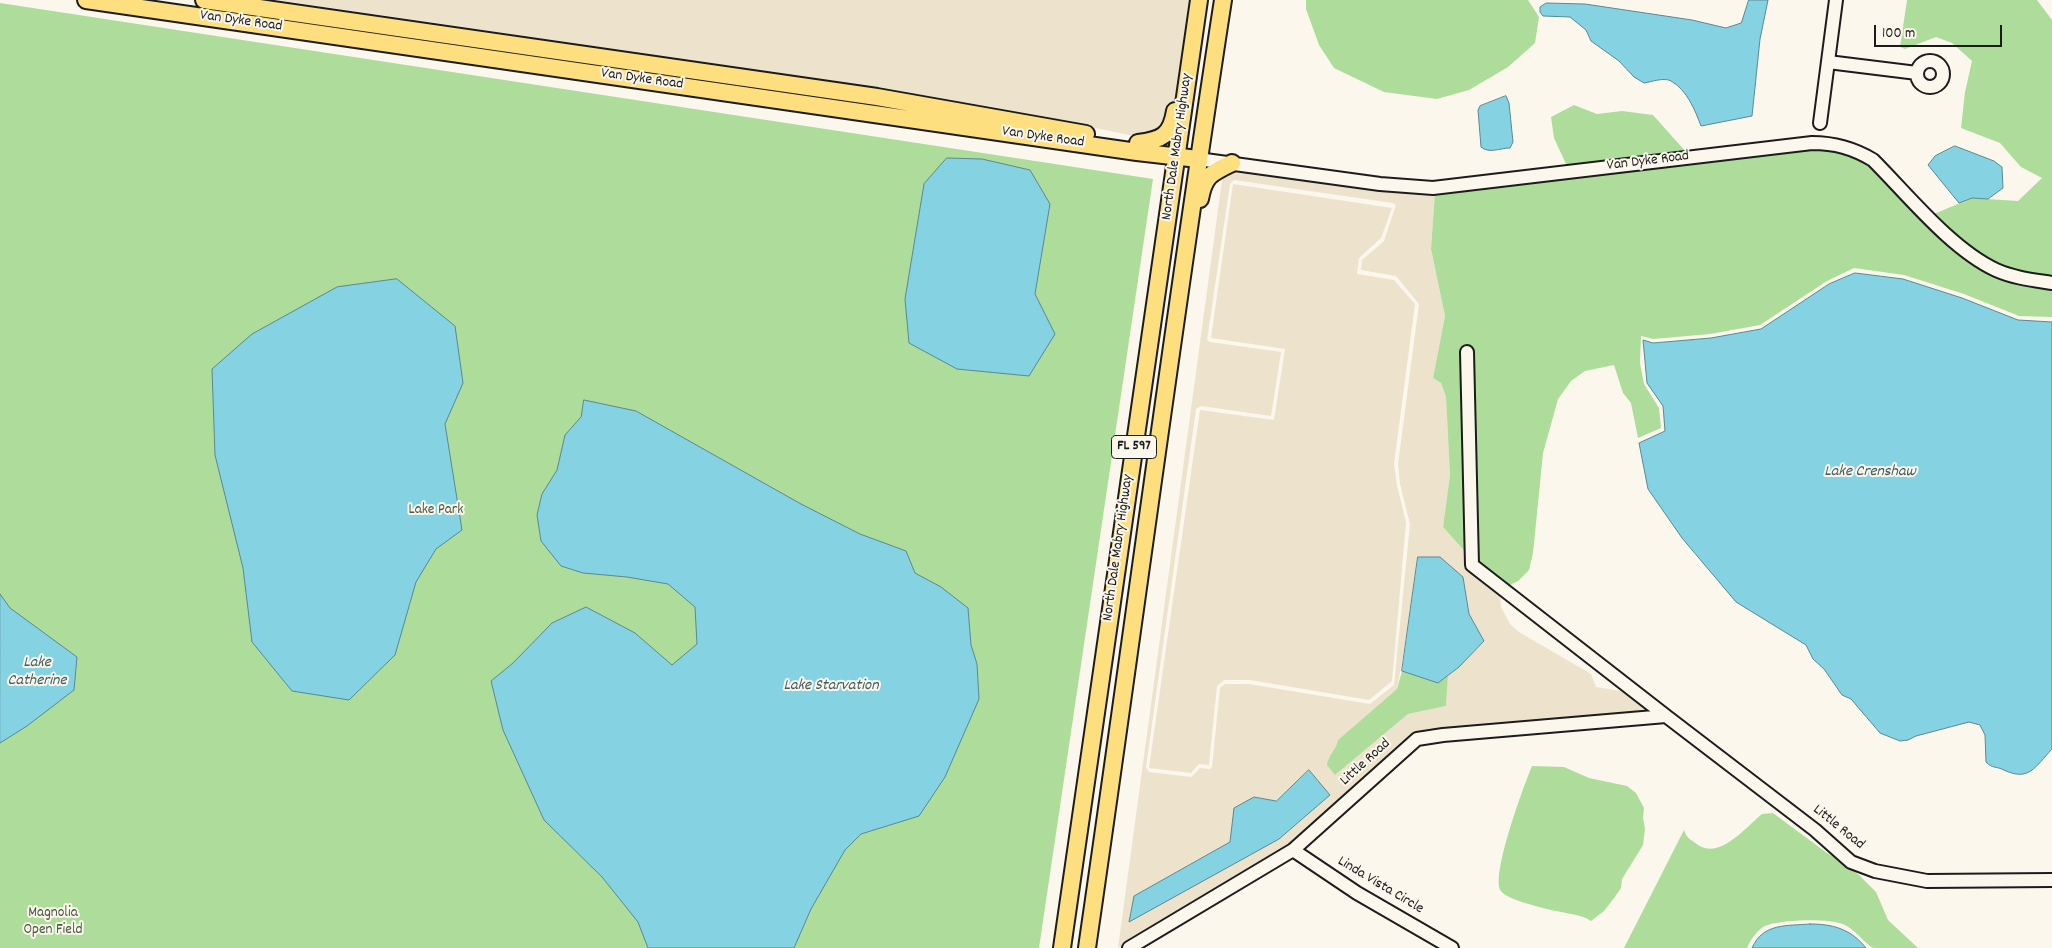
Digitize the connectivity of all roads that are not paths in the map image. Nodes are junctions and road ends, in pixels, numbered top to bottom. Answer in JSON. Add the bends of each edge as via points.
{"nodes":[{"id":1,"x":86,"y":0,"type":"edge"},
{"id":2,"x":204,"y":0,"type":"edge"},
{"id":3,"x":1192,"y":0,"type":"edge"},
{"id":4,"x":1199,"y":0,"type":"edge"},
{"id":5,"x":1216,"y":0,"type":"edge"},
{"id":6,"x":1223,"y":0,"type":"edge"},
{"id":7,"x":1836,"y":0,"type":"edge"},
{"id":8,"x":116,"y":4,"type":"junction"},
{"id":9,"x":288,"y":12,"type":"junction"},
{"id":10,"x":1217,"y":39,"type":"junction"},
{"id":11,"x":510,"y":44,"type":"junction"},
{"id":12,"x":508,"y":61,"type":"junction"},
{"id":13,"x":1828,"y":62,"type":"junction"},
{"id":14,"x":1917,"y":73,"type":"dead end"},
{"id":15,"x":683,"y":86,"type":"junction"},
{"id":16,"x":877,"y":97,"type":"junction"},
{"id":17,"x":1820,"y":123,"type":"dead end"},
{"id":18,"x":1138,"y":148,"type":"junction"},
{"id":19,"x":1177,"y":156,"type":"junction"},
{"id":20,"x":1198,"y":158,"type":"junction"},
{"id":21,"x":1232,"y":163,"type":"junction"},
{"id":22,"x":1171,"y":194,"type":"junction"},
{"id":23,"x":2052,"y":283,"type":"edge"},
{"id":24,"x":1467,"y":352,"type":"dead end"},
{"id":25,"x":1124,"y":521,"type":"junction"},
{"id":26,"x":1126,"y":671,"type":"junction"},
{"id":27,"x":1098,"y":700,"type":"junction"},
{"id":28,"x":1666,"y":716,"type":"junction"},
{"id":29,"x":1293,"y":850,"type":"junction"},
{"id":30,"x":2052,"y":880,"type":"edge"},
{"id":31,"x":1089,"y":946,"type":"edge"},
{"id":32,"x":1062,"y":948,"type":"edge"},
{"id":33,"x":1129,"y":948,"type":"edge"},
{"id":34,"x":1452,"y":948,"type":"edge"}],
"edges":[{"from":1,"to":8,"type":"main road","name":"Van Dyke Road"},
{"from":2,"to":9,"type":"main road","name":"Van Dyke Road"},
{"from":3,"to":18,"type":"main road","via":[[1170,128],[1156,141]]},
{"from":4,"to":19,"type":"main road","name":"North Dale Mabry Highway","number":"FL 597"},
{"from":5,"to":10,"type":"main road","via":[[1214,21]]},
{"from":6,"to":10,"type":"main road","name":"North Dale Mabry Highway","number":"FL 597"},
{"from":7,"to":13,"type":"street"},
{"from":8,"to":9,"type":"main road","via":[[186,6],[261,17],[282,16]]},
{"from":8,"to":12,"type":"main road","name":"Van Dyke Road"},
{"from":9,"to":11,"type":"main road","name":"Van Dyke Road"},
{"from":10,"to":20,"type":"main road","name":"North Dale Mabry Highway","number":"FL 597"},
{"from":11,"to":12,"type":"street"},
{"from":11,"to":16,"type":"main road","name":"Van Dyke Road"},
{"from":12,"to":15,"type":"main road","name":"Van Dyke Road"},
{"from":13,"to":14,"type":"street"},
{"from":13,"to":17,"type":"street"},
{"from":15,"to":16,"type":"main road","via":[[750,89],[864,103]]},
{"from":15,"to":18,"type":"main road","name":"Van Dyke Road"},
{"from":16,"to":18,"type":"main road","name":"Van Dyke Road"},
{"from":18,"to":19,"type":"main road","name":"Van Dyke Road"},
{"from":18,"to":22,"type":"main road","via":[[1162,169]]},
{"from":19,"to":20,"type":"main road","name":"Van Dyke Road"},
{"from":19,"to":22,"type":"main road","name":"North Dale Mabry Highway","number":"FL 597"},
{"from":20,"to":21,"type":"street","name":"Van Dyke Road"},
{"from":20,"to":26,"type":"main road","name":"North Dale Mabry Highway","number":"FL 597"},
{"from":21,"to":23,"type":"street","name":"Van Dyke Road","via":[[1380,184],[1433,188],[1812,143],[1838,144],[1873,160],[1961,249],[1996,270]]},
{"from":21,"to":26,"type":"main road","via":[[1210,174],[1202,190],[1149,563],[1136,645]]},
{"from":22,"to":25,"type":"main road","name":"North Dale Mabry Highway","number":"FL 597"},
{"from":24,"to":28,"type":"street","name":"Little Road","via":[[1472,565]]},
{"from":25,"to":26,"type":"main road","via":[[1128,542],[1112,652],[1118,671]]},
{"from":25,"to":27,"type":"main road","name":"North Dale Mabry Highway","number":"FL 597"},
{"from":26,"to":27,"type":"main road"},
{"from":26,"to":31,"type":"main road","name":"North Dale Mabry Highway","number":"FL 597"},
{"from":27,"to":32,"type":"main road","name":"North Dale Mabry Highway","number":"FL 597"},
{"from":28,"to":29,"type":"street","name":"Little Road","via":[[1417,739]]},
{"from":28,"to":30,"type":"street","name":"Little Road","via":[[1815,830],[1851,862],[1875,872],[1927,881]]},
{"from":29,"to":33,"type":"street","name":"Little Road"},
{"from":29,"to":34,"type":"street","name":"Linda Vista Circle","via":[[1357,893]]}]}
